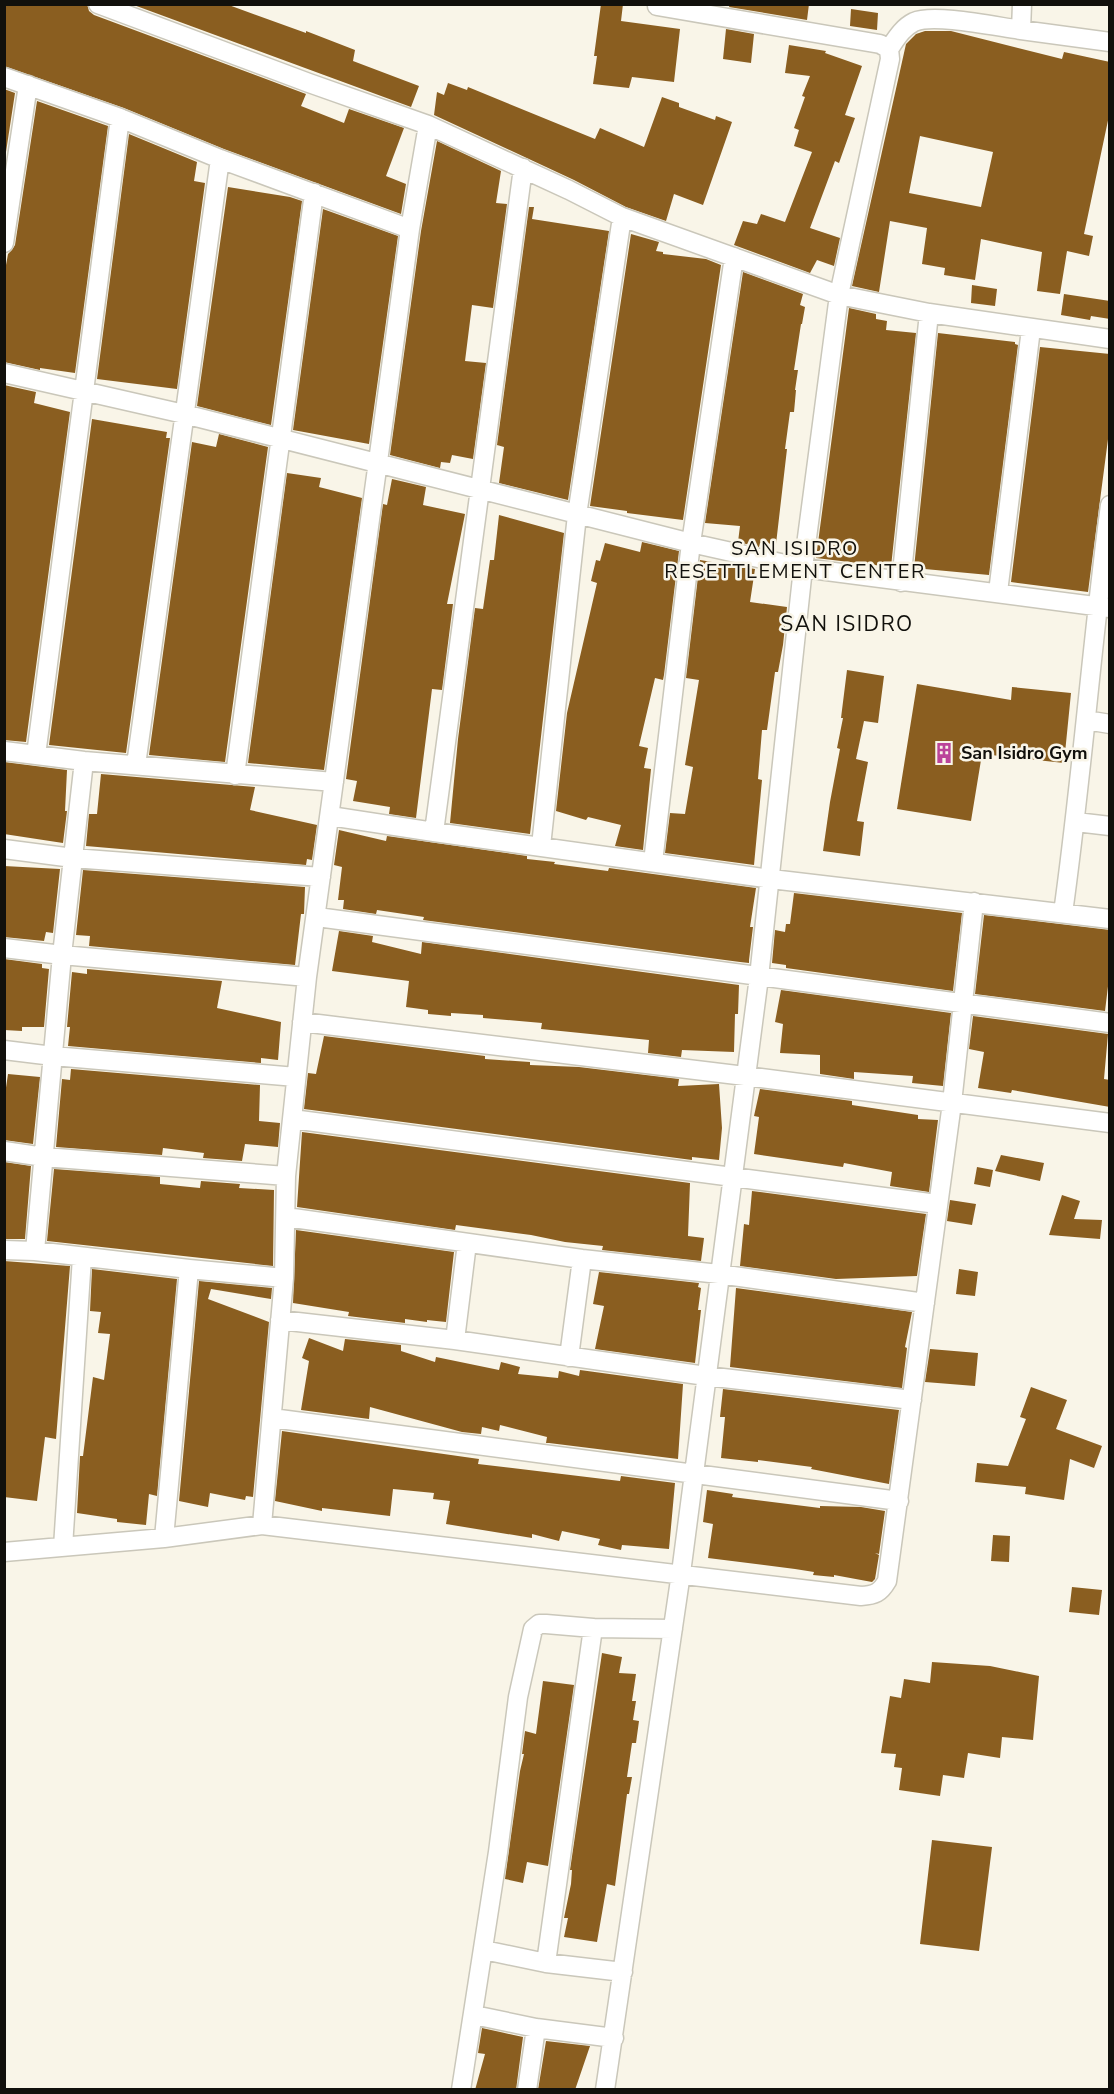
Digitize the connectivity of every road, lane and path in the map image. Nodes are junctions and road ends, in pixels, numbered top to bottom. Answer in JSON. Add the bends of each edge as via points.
{"nodes":[{"id":1,"x":98,"y":4,"type":"edge"},
{"id":2,"x":1022,"y":4,"type":"edge"},
{"id":3,"x":657,"y":6,"type":"edge"},
{"id":4,"x":1021,"y":30,"type":"junction"},
{"id":5,"x":1110,"y":42,"type":"edge"},
{"id":6,"x":889,"y":49,"type":"junction"},
{"id":7,"x":4,"y":77,"type":"edge"},
{"id":8,"x":28,"y":85,"type":"junction"},
{"id":9,"x":120,"y":118,"type":"junction"},
{"id":10,"x":428,"y":125,"type":"junction"},
{"id":11,"x":220,"y":159,"type":"junction"},
{"id":12,"x":523,"y":168,"type":"junction"},
{"id":13,"x":314,"y":193,"type":"junction"},
{"id":14,"x":622,"y":217,"type":"junction"},
{"id":15,"x":411,"y":229,"type":"junction"},
{"id":16,"x":4,"y":243,"type":"edge"},
{"id":17,"x":734,"y":257,"type":"junction"},
{"id":18,"x":838,"y":295,"type":"junction"},
{"id":19,"x":929,"y":314,"type":"junction"},
{"id":20,"x":1031,"y":329,"type":"junction"},
{"id":21,"x":1110,"y":339,"type":"edge"},
{"id":22,"x":4,"y":373,"type":"edge"},
{"id":23,"x":85,"y":393,"type":"junction"},
{"id":24,"x":184,"y":414,"type":"junction"},
{"id":25,"x":281,"y":438,"type":"junction"},
{"id":26,"x":379,"y":464,"type":"junction"},
{"id":27,"x":480,"y":490,"type":"junction"},
{"id":28,"x":1110,"y":505,"type":"edge"},
{"id":29,"x":577,"y":514,"type":"junction"},
{"id":30,"x":691,"y":543,"type":"junction"},
{"id":31,"x":803,"y":568,"type":"junction"},
{"id":32,"x":901,"y":582,"type":"junction"},
{"id":33,"x":998,"y":592,"type":"junction"},
{"id":34,"x":1103,"y":607,"type":"edge"},
{"id":35,"x":1086,"y":720,"type":"junction"},
{"id":36,"x":1110,"y":724,"type":"edge"},
{"id":37,"x":4,"y":751,"type":"edge"},
{"id":38,"x":36,"y":755,"type":"junction"},
{"id":39,"x":84,"y":761,"type":"junction"},
{"id":40,"x":136,"y":765,"type":"junction"},
{"id":41,"x":235,"y":775,"type":"junction"},
{"id":42,"x":333,"y":782,"type":"junction"},
{"id":43,"x":330,"y":816,"type":"junction"},
{"id":44,"x":1076,"y":822,"type":"junction"},
{"id":45,"x":1110,"y":826,"type":"edge"},
{"id":46,"x":434,"y":832,"type":"junction"},
{"id":47,"x":541,"y":846,"type":"junction"},
{"id":48,"x":4,"y":849,"type":"edge"},
{"id":49,"x":73,"y":858,"type":"junction"},
{"id":50,"x":654,"y":862,"type":"junction"},
{"id":51,"x":321,"y":877,"type":"junction"},
{"id":52,"x":771,"y":879,"type":"junction"},
{"id":53,"x":974,"y":902,"type":"junction"},
{"id":54,"x":1063,"y":913,"type":"junction"},
{"id":55,"x":316,"y":917,"type":"junction"},
{"id":56,"x":1110,"y":919,"type":"edge"},
{"id":57,"x":4,"y":948,"type":"edge"},
{"id":58,"x":62,"y":955,"type":"junction"},
{"id":59,"x":307,"y":977,"type":"junction"},
{"id":60,"x":759,"y":977,"type":"junction"},
{"id":61,"x":963,"y":1005,"type":"junction"},
{"id":62,"x":302,"y":1022,"type":"junction"},
{"id":63,"x":1110,"y":1023,"type":"edge"},
{"id":64,"x":4,"y":1050,"type":"edge"},
{"id":65,"x":53,"y":1056,"type":"junction"},
{"id":66,"x":745,"y":1076,"type":"junction"},
{"id":67,"x":296,"y":1077,"type":"junction"},
{"id":68,"x":952,"y":1103,"type":"junction"},
{"id":69,"x":291,"y":1119,"type":"junction"},
{"id":70,"x":1110,"y":1123,"type":"edge"},
{"id":71,"x":4,"y":1151,"type":"edge"},
{"id":72,"x":44,"y":1157,"type":"junction"},
{"id":73,"x":286,"y":1176,"type":"junction"},
{"id":74,"x":732,"y":1176,"type":"junction"},
{"id":75,"x":937,"y":1204,"type":"junction"},
{"id":76,"x":286,"y":1217,"type":"junction"},
{"id":77,"x":467,"y":1243,"type":"junction"},
{"id":78,"x":4,"y":1250,"type":"edge"},
{"id":79,"x":35,"y":1251,"type":"junction"},
{"id":80,"x":82,"y":1257,"type":"junction"},
{"id":81,"x":582,"y":1259,"type":"junction"},
{"id":82,"x":189,"y":1269,"type":"junction"},
{"id":83,"x":719,"y":1274,"type":"junction"},
{"id":84,"x":284,"y":1278,"type":"junction"},
{"id":85,"x":925,"y":1303,"type":"junction"},
{"id":86,"x":280,"y":1320,"type":"junction"},
{"id":87,"x":455,"y":1340,"type":"junction"},
{"id":88,"x":569,"y":1357,"type":"junction"},
{"id":89,"x":706,"y":1376,"type":"junction"},
{"id":90,"x":912,"y":1400,"type":"junction"},
{"id":91,"x":272,"y":1418,"type":"junction"},
{"id":92,"x":693,"y":1474,"type":"junction"},
{"id":93,"x":899,"y":1501,"type":"junction"},
{"id":94,"x":262,"y":1525,"type":"junction"},
{"id":95,"x":164,"y":1538,"type":"junction"},
{"id":96,"x":63,"y":1547,"type":"junction"},
{"id":97,"x":4,"y":1551,"type":"edge"},
{"id":98,"x":681,"y":1573,"type":"junction"},
{"id":99,"x":593,"y":1628,"type":"junction"},
{"id":100,"x":674,"y":1629,"type":"junction"},
{"id":101,"x":484,"y":1950,"type":"junction"},
{"id":102,"x":546,"y":1963,"type":"junction"},
{"id":103,"x":623,"y":1972,"type":"junction"},
{"id":104,"x":474,"y":2015,"type":"junction"},
{"id":105,"x":536,"y":2028,"type":"junction"},
{"id":106,"x":614,"y":2038,"type":"junction"},
{"id":107,"x":461,"y":2090,"type":"edge"},
{"id":108,"x":526,"y":2090,"type":"edge"},
{"id":109,"x":605,"y":2090,"type":"edge"}],
"edges":[{"from":1,"to":10,"type":"street"},
{"from":2,"to":4,"type":"street"},
{"from":3,"to":6,"type":"street","via":[[880,44]]},
{"from":4,"to":5,"type":"street"},
{"from":4,"to":6,"type":"street","via":[[933,19],[916,21],[902,30]]},
{"from":6,"to":18,"type":"street","via":[[890,59]]},
{"from":7,"to":8,"type":"street"},
{"from":8,"to":9,"type":"street"},
{"from":8,"to":16,"type":"street"},
{"from":9,"to":11,"type":"street"},
{"from":9,"to":23,"type":"street"},
{"from":10,"to":12,"type":"street"},
{"from":10,"to":15,"type":"street"},
{"from":11,"to":13,"type":"street"},
{"from":11,"to":24,"type":"street"},
{"from":12,"to":14,"type":"street"},
{"from":12,"to":27,"type":"street"},
{"from":13,"to":15,"type":"street"},
{"from":13,"to":25,"type":"street"},
{"from":14,"to":17,"type":"street"},
{"from":14,"to":29,"type":"street"},
{"from":15,"to":26,"type":"street"},
{"from":17,"to":18,"type":"street"},
{"from":17,"to":30,"type":"street"},
{"from":18,"to":19,"type":"street"},
{"from":18,"to":31,"type":"street"},
{"from":19,"to":20,"type":"street"},
{"from":19,"to":32,"type":"street"},
{"from":20,"to":21,"type":"street"},
{"from":20,"to":33,"type":"street"},
{"from":22,"to":23,"type":"street"},
{"from":23,"to":24,"type":"street"},
{"from":23,"to":38,"type":"street"},
{"from":24,"to":25,"type":"street"},
{"from":24,"to":40,"type":"street"},
{"from":25,"to":26,"type":"street"},
{"from":25,"to":41,"type":"street"},
{"from":26,"to":27,"type":"street"},
{"from":26,"to":42,"type":"street"},
{"from":27,"to":29,"type":"street"},
{"from":27,"to":46,"type":"street"},
{"from":28,"to":34,"type":"street"},
{"from":29,"to":30,"type":"street"},
{"from":29,"to":47,"type":"street"},
{"from":30,"to":31,"type":"street"},
{"from":30,"to":50,"type":"street"},
{"from":31,"to":32,"type":"street"},
{"from":31,"to":52,"type":"street"},
{"from":32,"to":33,"type":"street"},
{"from":33,"to":34,"type":"street"},
{"from":34,"to":35,"type":"street"},
{"from":35,"to":36,"type":"street"},
{"from":35,"to":44,"type":"street"},
{"from":37,"to":38,"type":"street"},
{"from":38,"to":39,"type":"street"},
{"from":39,"to":40,"type":"street"},
{"from":39,"to":49,"type":"street"},
{"from":40,"to":41,"type":"street"},
{"from":41,"to":42,"type":"street"},
{"from":42,"to":43,"type":"street"},
{"from":43,"to":46,"type":"street"},
{"from":43,"to":51,"type":"street"},
{"from":44,"to":45,"type":"street"},
{"from":44,"to":54,"type":"street"},
{"from":46,"to":47,"type":"street"},
{"from":47,"to":50,"type":"street"},
{"from":48,"to":49,"type":"street"},
{"from":49,"to":51,"type":"street"},
{"from":49,"to":58,"type":"street"},
{"from":50,"to":52,"type":"street"},
{"from":51,"to":55,"type":"street"},
{"from":52,"to":53,"type":"street"},
{"from":52,"to":60,"type":"street"},
{"from":53,"to":54,"type":"street"},
{"from":53,"to":61,"type":"street"},
{"from":54,"to":56,"type":"street"},
{"from":55,"to":59,"type":"street"},
{"from":55,"to":60,"type":"street"},
{"from":57,"to":58,"type":"street"},
{"from":58,"to":59,"type":"street"},
{"from":58,"to":65,"type":"street"},
{"from":59,"to":62,"type":"street"},
{"from":60,"to":61,"type":"street"},
{"from":60,"to":66,"type":"street"},
{"from":61,"to":63,"type":"street"},
{"from":61,"to":68,"type":"street"},
{"from":62,"to":66,"type":"street"},
{"from":62,"to":67,"type":"street"},
{"from":64,"to":65,"type":"street"},
{"from":65,"to":67,"type":"street"},
{"from":65,"to":72,"type":"street"},
{"from":66,"to":68,"type":"street"},
{"from":66,"to":74,"type":"street"},
{"from":67,"to":69,"type":"street"},
{"from":68,"to":70,"type":"street"},
{"from":68,"to":75,"type":"street"},
{"from":69,"to":73,"type":"street"},
{"from":69,"to":74,"type":"street"},
{"from":71,"to":72,"type":"street"},
{"from":72,"to":73,"type":"street"},
{"from":72,"to":79,"type":"street"},
{"from":73,"to":76,"type":"street"},
{"from":74,"to":75,"type":"street"},
{"from":74,"to":83,"type":"street"},
{"from":75,"to":85,"type":"street"},
{"from":76,"to":77,"type":"street"},
{"from":76,"to":84,"type":"street"},
{"from":77,"to":81,"type":"street"},
{"from":77,"to":87,"type":"street"},
{"from":78,"to":79,"type":"street"},
{"from":79,"to":80,"type":"street"},
{"from":80,"to":82,"type":"street"},
{"from":80,"to":96,"type":"street"},
{"from":81,"to":83,"type":"street"},
{"from":81,"to":88,"type":"street"},
{"from":82,"to":84,"type":"street"},
{"from":82,"to":95,"type":"street"},
{"from":83,"to":85,"type":"street"},
{"from":83,"to":89,"type":"street"},
{"from":84,"to":86,"type":"street"},
{"from":85,"to":90,"type":"street"},
{"from":86,"to":87,"type":"street"},
{"from":86,"to":91,"type":"street"},
{"from":87,"to":88,"type":"street"},
{"from":88,"to":89,"type":"street"},
{"from":89,"to":90,"type":"street"},
{"from":89,"to":92,"type":"street"},
{"from":90,"to":93,"type":"street"},
{"from":91,"to":92,"type":"street"},
{"from":91,"to":94,"type":"street"},
{"from":92,"to":93,"type":"street"},
{"from":92,"to":98,"type":"street"},
{"from":93,"to":98,"type":"street","via":[[887,1581],[882,1591],[873,1595]]},
{"from":94,"to":95,"type":"street"},
{"from":94,"to":98,"type":"street"},
{"from":95,"to":96,"type":"street"},
{"from":96,"to":97,"type":"street"},
{"from":98,"to":100,"type":"street"},
{"from":99,"to":100,"type":"street"},
{"from":99,"to":101,"type":"street","via":[[546,1623],[533,1629],[518,1697]]},
{"from":99,"to":102,"type":"street"},
{"from":100,"to":103,"type":"street"},
{"from":101,"to":102,"type":"street"},
{"from":101,"to":104,"type":"street"},
{"from":102,"to":103,"type":"street"},
{"from":103,"to":106,"type":"street"},
{"from":104,"to":105,"type":"street"},
{"from":104,"to":107,"type":"street"},
{"from":105,"to":106,"type":"street"},
{"from":105,"to":108,"type":"street"},
{"from":106,"to":109,"type":"street"}]}
